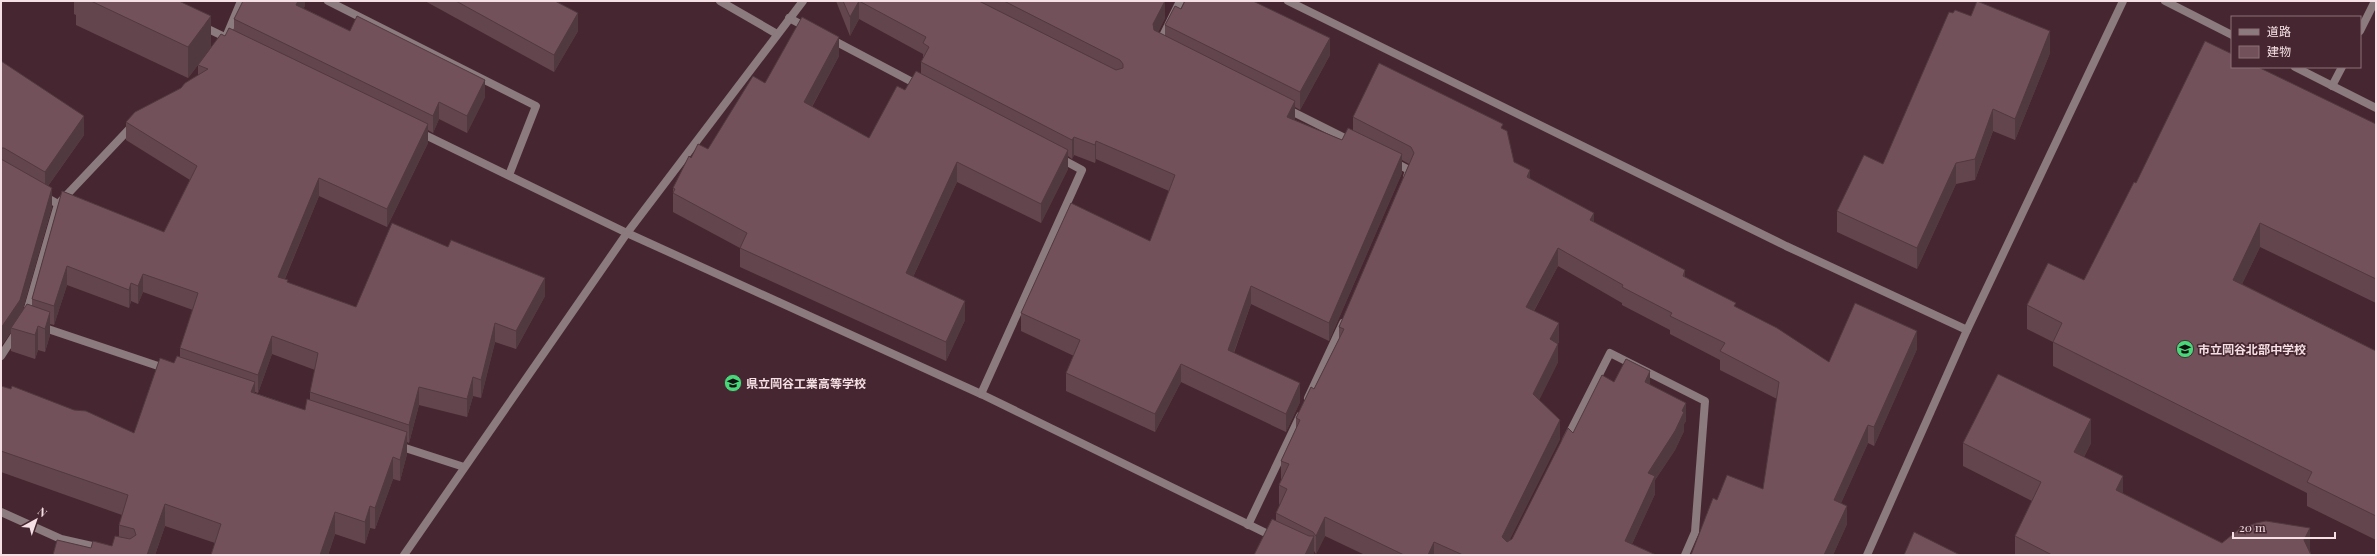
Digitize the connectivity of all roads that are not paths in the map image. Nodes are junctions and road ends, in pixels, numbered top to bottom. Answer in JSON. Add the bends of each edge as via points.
{"nodes":[{"id":1,"x":241,"y":1,"type":"edge"},
{"id":2,"x":328,"y":1,"type":"edge"},
{"id":3,"x":720,"y":1,"type":"edge"},
{"id":4,"x":803,"y":1,"type":"edge"},
{"id":5,"x":1180,"y":1,"type":"edge"},
{"id":6,"x":1288,"y":1,"type":"edge"},
{"id":7,"x":2122,"y":1,"type":"edge"},
{"id":8,"x":2165,"y":1,"type":"edge"},
{"id":9,"x":2375,"y":1,"type":"edge"},
{"id":10,"x":789,"y":18,"type":"junction"},
{"id":11,"x":191,"y":21,"type":"edge"},
{"id":12,"x":2361,"y":29,"type":"edge"},
{"id":13,"x":777,"y":34,"type":"junction"},
{"id":14,"x":2231,"y":34,"type":"edge"},
{"id":15,"x":223,"y":40,"type":"junction"},
{"id":16,"x":240,"y":44,"type":"edge"},
{"id":17,"x":1165,"y":49,"type":"edge"},
{"id":18,"x":2297,"y":68,"type":"edge"},
{"id":19,"x":2341,"y":68,"type":"edge"},
{"id":20,"x":2332,"y":86,"type":"junction"},
{"id":21,"x":928,"y":90,"type":"edge"},
{"id":22,"x":1277,"y":104,"type":"edge"},
{"id":23,"x":2376,"y":108,"type":"edge"},
{"id":24,"x":139,"y":122,"type":"edge"},
{"id":25,"x":410,"y":127,"type":"edge"},
{"id":26,"x":1360,"y":146,"type":"edge"},
{"id":27,"x":1047,"y":152,"type":"edge"},
{"id":28,"x":1382,"y":156,"type":"edge"},
{"id":29,"x":509,"y":175,"type":"junction"},
{"id":30,"x":1403,"y":184,"type":"edge"},
{"id":31,"x":33,"y":189,"type":"edge"},
{"id":32,"x":58,"y":204,"type":"junction"},
{"id":33,"x":627,"y":233,"type":"junction"},
{"id":34,"x":1347,"y":314,"type":"edge"},
{"id":35,"x":21,"y":327,"type":"edge"},
{"id":36,"x":1967,"y":330,"type":"junction"},
{"id":37,"x":1,"y":356,"type":"edge"},
{"id":38,"x":176,"y":372,"type":"edge"},
{"id":39,"x":981,"y":394,"type":"junction"},
{"id":40,"x":388,"y":442,"type":"edge"},
{"id":41,"x":1560,"y":451,"type":"edge"},
{"id":42,"x":464,"y":467,"type":"junction"},
{"id":43,"x":1,"y":512,"type":"edge"},
{"id":44,"x":1248,"y":525,"type":"junction"},
{"id":45,"x":1283,"y":542,"type":"edge"},
{"id":46,"x":108,"y":550,"type":"edge"},
{"id":47,"x":404,"y":555,"type":"edge"},
{"id":48,"x":1684,"y":555,"type":"edge"},
{"id":49,"x":1867,"y":555,"type":"edge"}],
"edges":[{"from":1,"to":15,"type":"street"},
{"from":2,"to":29,"type":"street","via":[[536,106]]},
{"from":3,"to":13,"type":"street"},
{"from":4,"to":10,"type":"street"},
{"from":5,"to":17,"type":"street","via":[[1158,45]]},
{"from":6,"to":36,"type":"street","via":[[1786,246]]},
{"from":7,"to":36,"type":"street"},
{"from":8,"to":14,"type":"street"},
{"from":9,"to":12,"type":"street"},
{"from":10,"to":13,"type":"street"},
{"from":10,"to":21,"type":"street"},
{"from":11,"to":15,"type":"street"},
{"from":13,"to":33,"type":"street"},
{"from":15,"to":16,"type":"street"},
{"from":18,"to":20,"type":"street"},
{"from":19,"to":20,"type":"street"},
{"from":20,"to":23,"type":"street"},
{"from":22,"to":26,"type":"street"},
{"from":24,"to":32,"type":"street","via":[[132,126]]},
{"from":25,"to":29,"type":"street"},
{"from":27,"to":39,"type":"street","via":[[1082,170]]},
{"from":28,"to":30,"type":"street","via":[[1409,170]]},
{"from":29,"to":33,"type":"street"},
{"from":31,"to":32,"type":"street"},
{"from":32,"to":38,"type":"street","via":[[25,321]]},
{"from":33,"to":39,"type":"street"},
{"from":33,"to":42,"type":"street"},
{"from":34,"to":44,"type":"street"},
{"from":35,"to":37,"type":"street"},
{"from":36,"to":49,"type":"street"},
{"from":39,"to":44,"type":"street"},
{"from":40,"to":42,"type":"street"},
{"from":41,"to":48,"type":"street","via":[[1610,353],[1705,401],[1695,532]]},
{"from":42,"to":47,"type":"street"},
{"from":43,"to":46,"type":"street","via":[[61,539]]},
{"from":44,"to":45,"type":"street"}]}
